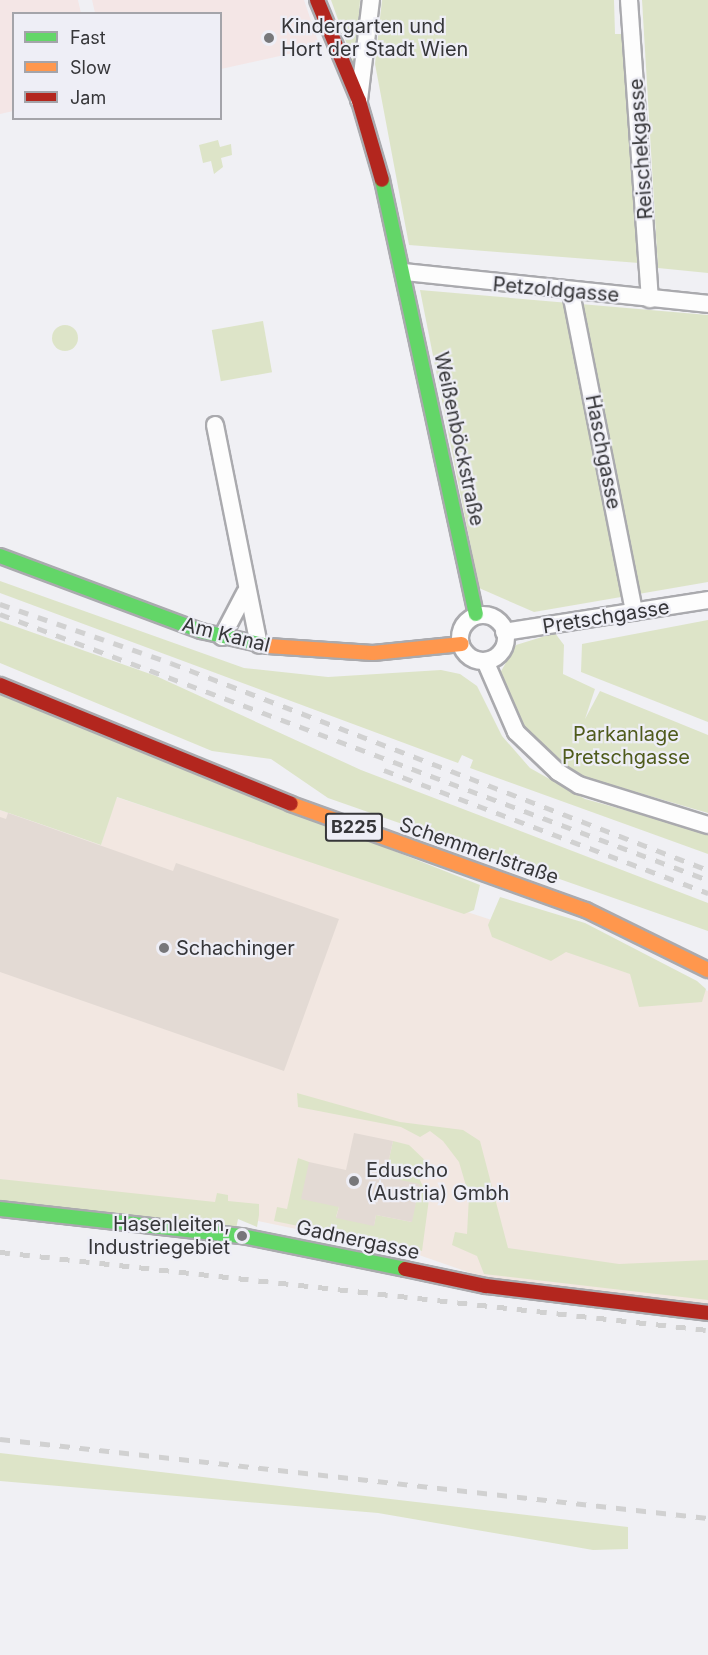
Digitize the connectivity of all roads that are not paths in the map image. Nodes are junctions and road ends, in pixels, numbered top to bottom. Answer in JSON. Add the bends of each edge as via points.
{"nodes":[{"id":1,"x":317,"y":0,"type":"edge"},
{"id":2,"x":370,"y":0,"type":"edge"},
{"id":3,"x":629,"y":0,"type":"edge"},
{"id":4,"x":359,"y":101,"type":"junction"},
{"id":5,"x":404,"y":272,"type":"junction"},
{"id":6,"x":571,"y":292,"type":"junction"},
{"id":7,"x":650,"y":299,"type":"junction"},
{"id":8,"x":708,"y":304,"type":"edge"},
{"id":9,"x":215,"y":425,"type":"dead end"},
{"id":10,"x":0,"y":556,"type":"edge"},
{"id":11,"x":245,"y":593,"type":"junction"},
{"id":12,"x":708,"y":600,"type":"edge"},
{"id":13,"x":634,"y":612,"type":"junction"},
{"id":14,"x":476,"y":614,"type":"junction"},
{"id":15,"x":504,"y":632,"type":"junction"},
{"id":16,"x":222,"y":637,"type":"junction"},
{"id":17,"x":462,"y":644,"type":"junction"},
{"id":18,"x":259,"y":645,"type":"junction"},
{"id":19,"x":486,"y":663,"type":"junction"},
{"id":20,"x":0,"y":685,"type":"edge"},
{"id":21,"x":708,"y":825,"type":"edge"},
{"id":22,"x":708,"y":970,"type":"edge"},
{"id":23,"x":0,"y":1209,"type":"edge"},
{"id":24,"x":708,"y":1313,"type":"edge"}],
"edges":[{"from":1,"to":4,"type":"street","name":"Weißenböckstraße"},
{"from":2,"to":4,"type":"street"},
{"from":3,"to":7,"type":"street","name":"Reischekgasse"},
{"from":4,"to":5,"type":"street","name":"Weißenböckstraße"},
{"from":5,"to":6,"type":"street","name":"Petzoldgasse"},
{"from":5,"to":14,"type":"street","name":"Weißenböckstraße"},
{"from":6,"to":7,"type":"street","name":"Petzoldgasse"},
{"from":6,"to":13,"type":"street","name":"Haschgasse"},
{"from":7,"to":8,"type":"street","name":"Petzoldgasse"},
{"from":9,"to":11,"type":"street"},
{"from":10,"to":16,"type":"street","name":"Am Kanal"},
{"from":11,"to":16,"type":"street"},
{"from":11,"to":18,"type":"street"},
{"from":12,"to":13,"type":"street","name":"Pretschgasse"},
{"from":13,"to":15,"type":"street","name":"Pretschgasse"},
{"from":14,"to":15,"type":"street","via":[[495,618]]},
{"from":14,"to":17,"type":"street","via":[[464,626]]},
{"from":15,"to":19,"type":"street","via":[[500,651]]},
{"from":16,"to":18,"type":"street","name":"Am Kanal"},
{"from":17,"to":18,"type":"street","name":"Am Kanal","via":[[373,654]]},
{"from":17,"to":19,"type":"street","via":[[474,660]]},
{"from":19,"to":21,"type":"street","via":[[516,732],[558,772],[579,785]]},
{"from":20,"to":22,"type":"street","name":"Schemmerlstraße","number":"B225","via":[[253,790],[586,910]]},
{"from":23,"to":24,"type":"street","name":"Gadnergasse","via":[[243,1236],[486,1286]]}]}
